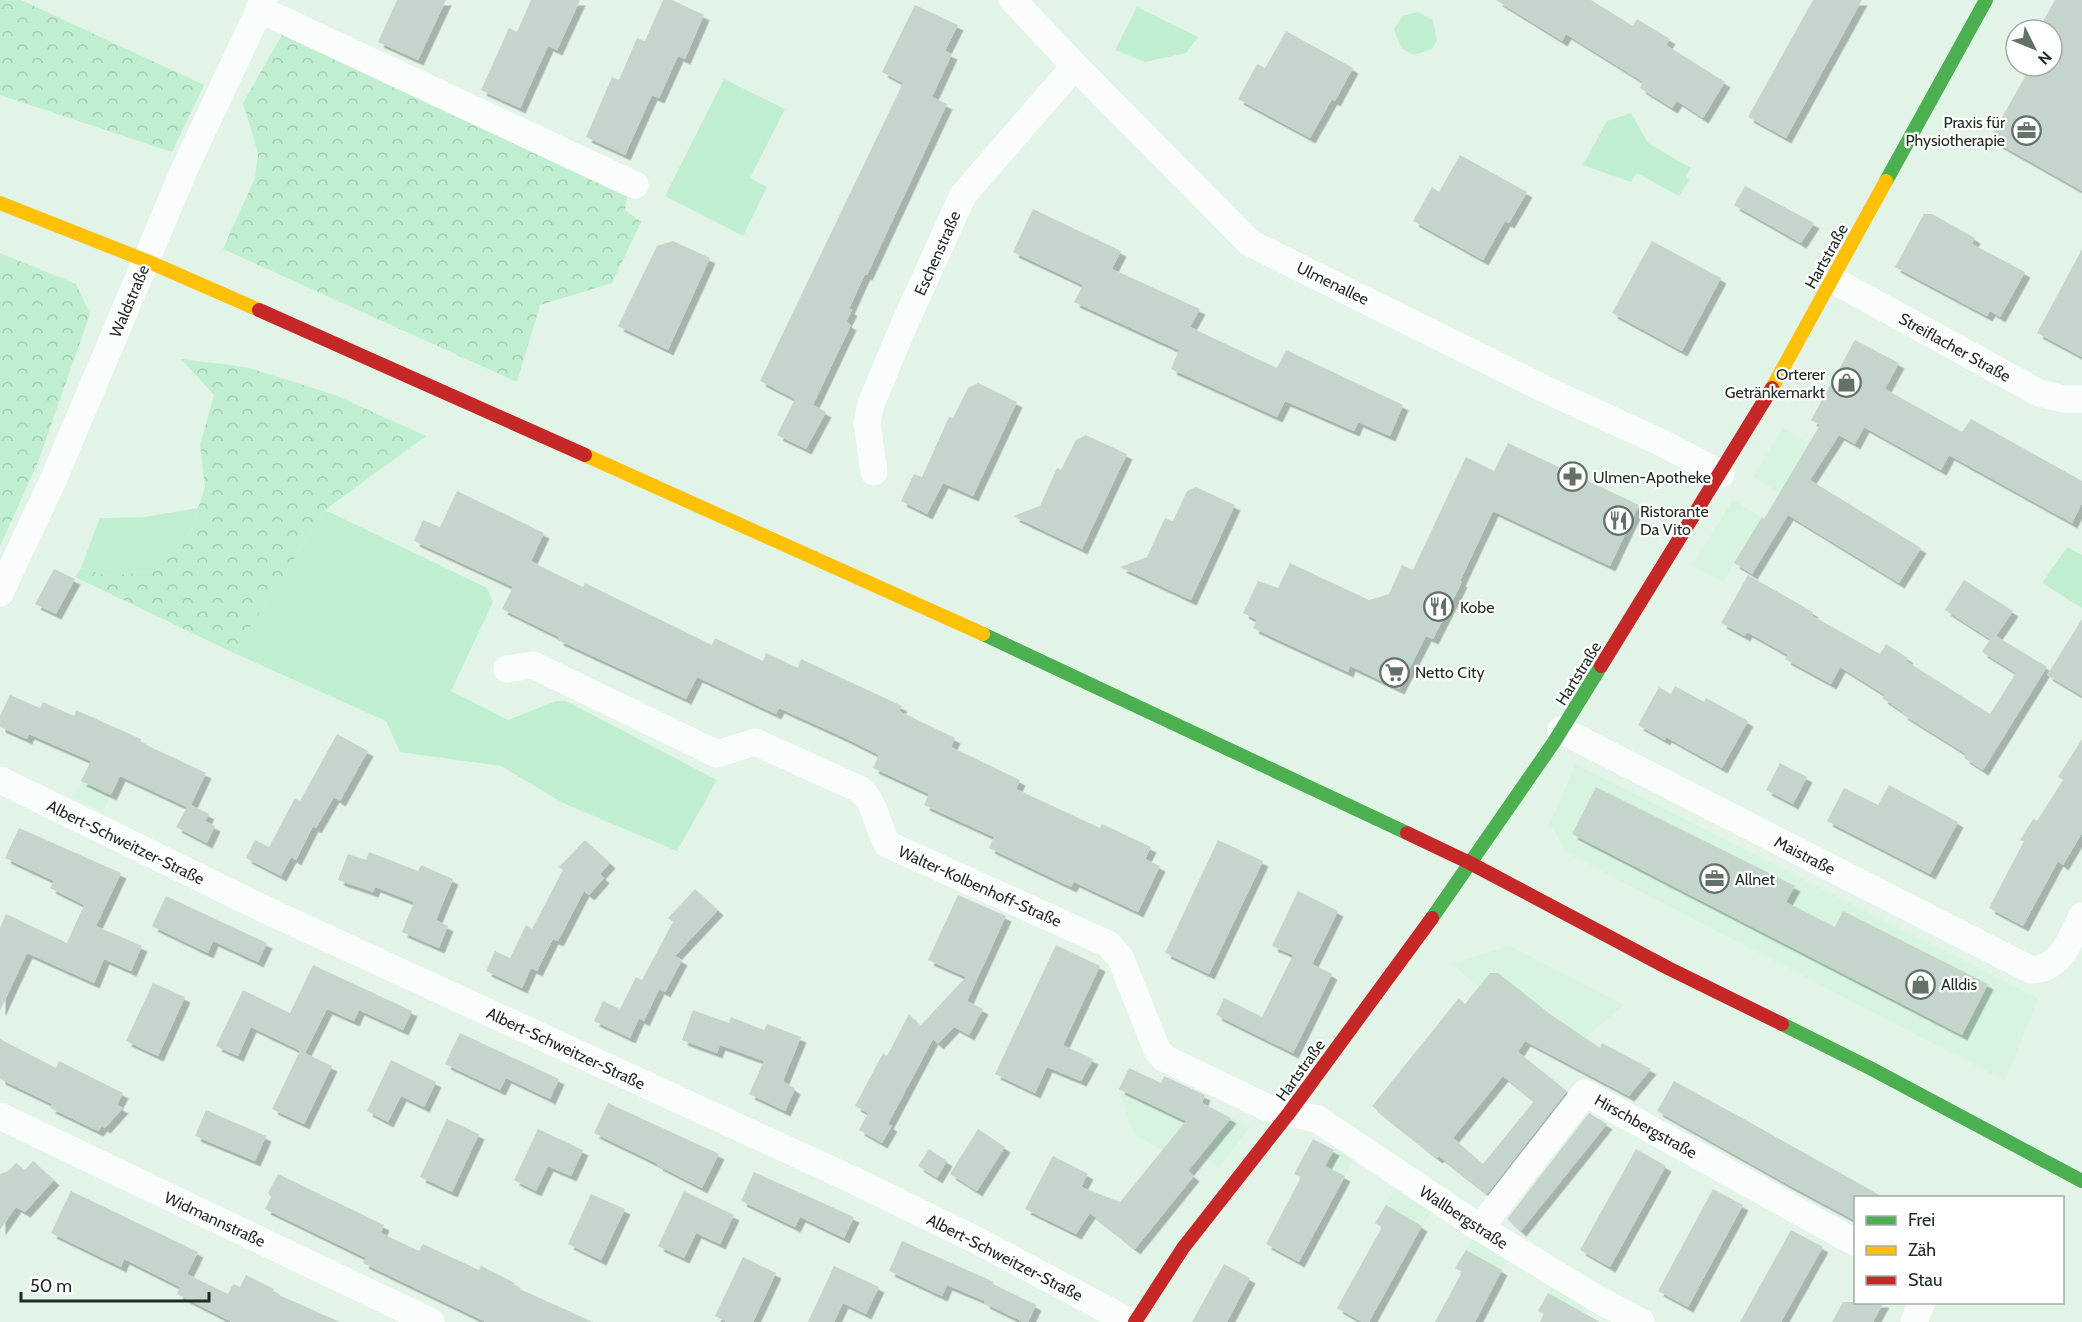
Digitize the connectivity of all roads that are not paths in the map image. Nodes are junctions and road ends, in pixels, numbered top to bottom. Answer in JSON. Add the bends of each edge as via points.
{"nodes":[{"id":1,"x":1013,"y":0,"type":"edge"},
{"id":2,"x":1986,"y":0,"type":"edge"},
{"id":3,"x":262,"y":5,"type":"edge"},
{"id":4,"x":1076,"y":66,"type":"junction"},
{"id":5,"x":635,"y":185,"type":"dead end"},
{"id":6,"x":0,"y":203,"type":"edge"},
{"id":7,"x":147,"y":261,"type":"junction"},
{"id":8,"x":1833,"y":279,"type":"junction"},
{"id":9,"x":2082,"y":399,"type":"edge"},
{"id":10,"x":874,"y":472,"type":"dead end"},
{"id":11,"x":1721,"y":474,"type":"junction"},
{"id":12,"x":0,"y":593,"type":"edge"},
{"id":13,"x":507,"y":669,"type":"dead end"},
{"id":14,"x":1562,"y":730,"type":"junction"},
{"id":15,"x":0,"y":780,"type":"edge"},
{"id":16,"x":1470,"y":863,"type":"junction"},
{"id":17,"x":2082,"y":916,"type":"edge"},
{"id":18,"x":1289,"y":1113,"type":"junction"},
{"id":19,"x":0,"y":1116,"type":"edge"},
{"id":20,"x":2082,"y":1181,"type":"edge"},
{"id":21,"x":1479,"y":1228,"type":"junction"},
{"id":22,"x":1854,"y":1242,"type":"edge"},
{"id":23,"x":1921,"y":1304,"type":"edge"},
{"id":24,"x":431,"y":1322,"type":"edge"},
{"id":25,"x":1130,"y":1322,"type":"edge"},
{"id":26,"x":1135,"y":1322,"type":"edge"},
{"id":27,"x":1641,"y":1322,"type":"edge"},
{"id":28,"x":1914,"y":1322,"type":"edge"}],
"edges":[{"from":1,"to":4,"type":"street","name":"Ulmenallee"},
{"from":2,"to":8,"type":"main road","name":"Hartstraße"},
{"from":3,"to":5,"type":"street","name":"Waldstraße"},
{"from":3,"to":7,"type":"street","name":"Waldstraße","via":[[185,168]]},
{"from":4,"to":10,"type":"street","name":"Eschenstraße","via":[[963,195],[871,405],[867,423]]},
{"from":4,"to":11,"type":"street","name":"Ulmenallee","via":[[1250,243]]},
{"from":6,"to":7,"type":"main road"},
{"from":7,"to":12,"type":"street","name":"Waldstraße"},
{"from":7,"to":16,"type":"main road","via":[[1021,651]]},
{"from":8,"to":9,"type":"street","name":"Streiflacher Straße","via":[[2039,393]]},
{"from":8,"to":11,"type":"main road","name":"Hartstraße"},
{"from":11,"to":14,"type":"main road","name":"Hartstraße"},
{"from":13,"to":18,"type":"street","name":"Walter-Kolbenhoff-Straße","via":[[533,665],[717,754],[755,742],[859,789],[871,803],[887,844],[1108,944],[1120,957],[1157,1050],[1164,1058],[1268,1108]]},
{"from":14,"to":16,"type":"main road","name":"Hartstraße"},
{"from":14,"to":17,"type":"street","name":"Maistraße","via":[[2027,968],[2039,970],[2050,966],[2063,953]]},
{"from":15,"to":25,"type":"street","name":"Albert-Schweitzer-Straße","via":[[261,908],[851,1179]]},
{"from":16,"to":18,"type":"main road","name":"Hartstraße"},
{"from":16,"to":20,"type":"main road"},
{"from":18,"to":21,"type":"street","name":"Wallbergstraße","via":[[1317,1119]]},
{"from":18,"to":26,"type":"main road","name":"Hartstraße","via":[[1183,1248]]},
{"from":19,"to":24,"type":"street","name":"Widmannstraße"},
{"from":21,"to":22,"type":"street","name":"Hirschbergstraße","via":[[1585,1093]]},
{"from":21,"to":27,"type":"street","name":"Wallbergstraße"},
{"from":23,"to":28,"type":"street"}]}
